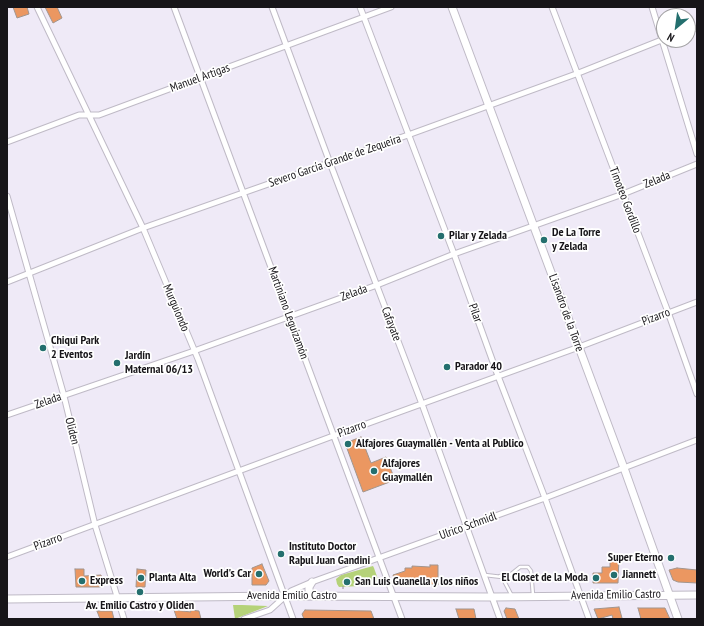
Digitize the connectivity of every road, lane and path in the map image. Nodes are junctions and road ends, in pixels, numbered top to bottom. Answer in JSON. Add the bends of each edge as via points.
{"nodes":[{"id":1,"x":37,"y":7,"type":"edge"},
{"id":2,"x":174,"y":7,"type":"edge"},
{"id":3,"x":272,"y":7,"type":"edge"},
{"id":4,"x":360,"y":7,"type":"edge"},
{"id":5,"x":391,"y":7,"type":"edge"},
{"id":6,"x":452,"y":7,"type":"edge"},
{"id":7,"x":552,"y":7,"type":"edge"},
{"id":8,"x":652,"y":7,"type":"edge"},
{"id":9,"x":364,"y":18,"type":"junction"},
{"id":10,"x":656,"y":19,"type":"edge"},
{"id":11,"x":656,"y":43,"type":"edge"},
{"id":12,"x":287,"y":46,"type":"junction"},
{"id":13,"x":665,"y":48,"type":"edge"},
{"id":14,"x":576,"y":74,"type":"junction"},
{"id":15,"x":200,"y":78,"type":"junction"},
{"id":16,"x":489,"y":105,"type":"junction"},
{"id":17,"x":88,"y":115,"type":"junction"},
{"id":18,"x":408,"y":135,"type":"junction"},
{"id":19,"x":7,"y":142,"type":"edge"},
{"id":20,"x":697,"y":154,"type":"edge"},
{"id":21,"x":330,"y":163,"type":"junction"},
{"id":22,"x":697,"y":164,"type":"edge"},
{"id":23,"x":244,"y":193,"type":"junction"},
{"id":24,"x":623,"y":194,"type":"junction"},
{"id":25,"x":7,"y":196,"type":"edge"},
{"id":26,"x":534,"y":226,"type":"junction"},
{"id":27,"x":143,"y":228,"type":"junction"},
{"id":28,"x":454,"y":254,"type":"junction"},
{"id":29,"x":29,"y":274,"type":"junction"},
{"id":30,"x":7,"y":282,"type":"edge"},
{"id":31,"x":377,"y":285,"type":"junction"},
{"id":32,"x":697,"y":302,"type":"edge"},
{"id":33,"x":668,"y":312,"type":"junction"},
{"id":34,"x":290,"y":316,"type":"junction"},
{"id":35,"x":579,"y":347,"type":"junction"},
{"id":36,"x":194,"y":351,"type":"junction"},
{"id":37,"x":498,"y":376,"type":"junction"},
{"id":38,"x":697,"y":394,"type":"edge"},
{"id":39,"x":64,"y":396,"type":"junction"},
{"id":40,"x":422,"y":404,"type":"junction"},
{"id":41,"x":7,"y":415,"type":"edge"},
{"id":42,"x":333,"y":436,"type":"junction"},
{"id":43,"x":697,"y":440,"type":"edge"},
{"id":44,"x":624,"y":468,"type":"junction"},
{"id":45,"x":240,"y":471,"type":"junction"},
{"id":46,"x":545,"y":498,"type":"junction"},
{"id":47,"x":95,"y":525,"type":"junction"},
{"id":48,"x":467,"y":527,"type":"junction"},
{"id":49,"x":7,"y":557,"type":"edge"},
{"id":50,"x":379,"y":557,"type":"junction"},
{"id":51,"x":484,"y":575,"type":"junction"},
{"id":52,"x":500,"y":576,"type":"junction"},
{"id":53,"x":350,"y":578,"type":"dead end"},
{"id":54,"x":372,"y":578,"type":"dead end"},
{"id":55,"x":387,"y":578,"type":"junction"},
{"id":56,"x":312,"y":582,"type":"junction"},
{"id":57,"x":669,"y":595,"type":"junction"},
{"id":58,"x":697,"y":595,"type":"edge"},
{"id":59,"x":285,"y":596,"type":"junction"},
{"id":60,"x":316,"y":596,"type":"junction"},
{"id":61,"x":343,"y":596,"type":"junction"},
{"id":62,"x":394,"y":596,"type":"junction"},
{"id":63,"x":512,"y":596,"type":"junction"},
{"id":64,"x":533,"y":596,"type":"junction"},
{"id":65,"x":581,"y":596,"type":"junction"},
{"id":66,"x":492,"y":597,"type":"junction"},
{"id":67,"x":117,"y":598,"type":"junction"},
{"id":68,"x":7,"y":599,"type":"edge"},
{"id":69,"x":124,"y":619,"type":"edge"},
{"id":70,"x":244,"y":619,"type":"edge"},
{"id":71,"x":293,"y":619,"type":"edge"},
{"id":72,"x":402,"y":619,"type":"edge"},
{"id":73,"x":500,"y":619,"type":"edge"},
{"id":74,"x":589,"y":619,"type":"edge"},
{"id":75,"x":678,"y":619,"type":"edge"}],
"edges":[{"from":1,"to":17,"type":"street","name":"Murguiondo"},
{"from":2,"to":15,"type":"street","name":"Martiniano Leguizamón"},
{"from":3,"to":12,"type":"street","name":"Cafayate"},
{"from":4,"to":9,"type":"street","name":"Pilar"},
{"from":5,"to":9,"type":"street","name":"Manuel Artigas"},
{"from":6,"to":16,"type":"main road","name":"Lisandro de la Torre"},
{"from":7,"to":14,"type":"street","name":"Timoteo Gordillo"},
{"from":8,"to":10,"type":"street"},
{"from":9,"to":12,"type":"street","name":"Manuel Artigas"},
{"from":9,"to":18,"type":"street","name":"Pilar"},
{"from":11,"to":14,"type":"street","name":"Severo García Grande de Zequeira"},
{"from":12,"to":15,"type":"street","name":"Manuel Artigas"},
{"from":12,"to":21,"type":"street","name":"Cafayate"},
{"from":13,"to":20,"type":"street"},
{"from":14,"to":16,"type":"street","name":"Severo García Grande de Zequeira"},
{"from":14,"to":24,"type":"street","name":"Timoteo Gordillo"},
{"from":15,"to":17,"type":"street","name":"Manuel Artigas","via":[[100,115]]},
{"from":15,"to":23,"type":"street","name":"Martiniano Leguizamón"},
{"from":16,"to":18,"type":"street","name":"Severo García Grande de Zequeira"},
{"from":16,"to":26,"type":"main road","name":"Lisandro de la Torre"},
{"from":17,"to":19,"type":"street","name":"Manuel Artigas"},
{"from":17,"to":27,"type":"street","name":"Murguiondo"},
{"from":18,"to":21,"type":"street","name":"Severo García Grande de Zequeira"},
{"from":18,"to":28,"type":"street","name":"Pilar"},
{"from":21,"to":23,"type":"street","name":"Severo García Grande de Zequeira"},
{"from":21,"to":31,"type":"street","name":"Cafayate"},
{"from":22,"to":24,"type":"street","name":"Zelada"},
{"from":23,"to":27,"type":"street","name":"Severo García Grande de Zequeira"},
{"from":23,"to":34,"type":"street","name":"Martiniano Leguizamón"},
{"from":24,"to":26,"type":"street","name":"Zelada"},
{"from":24,"to":33,"type":"street","name":"Timoteo Gordillo"},
{"from":25,"to":29,"type":"street","name":"Oliden"},
{"from":26,"to":28,"type":"street","name":"Zelada"},
{"from":26,"to":35,"type":"main road","name":"Lisandro de la Torre"},
{"from":27,"to":29,"type":"street","name":"Severo García Grande de Zequeira"},
{"from":27,"to":36,"type":"street","name":"Murguiondo"},
{"from":28,"to":31,"type":"street","name":"Zelada"},
{"from":28,"to":37,"type":"street","name":"Pilar"},
{"from":29,"to":30,"type":"street","name":"Severo García Grande de Zequeira"},
{"from":29,"to":39,"type":"street","name":"Oliden"},
{"from":31,"to":34,"type":"street","name":"Zelada"},
{"from":31,"to":40,"type":"street","name":"Cafayate"},
{"from":32,"to":33,"type":"street","name":"Pizarro"},
{"from":33,"to":35,"type":"street","name":"Pizarro"},
{"from":33,"to":38,"type":"street","name":"Timoteo Gordillo"},
{"from":34,"to":36,"type":"street","name":"Zelada"},
{"from":34,"to":42,"type":"street","name":"Martiniano Leguizamón"},
{"from":35,"to":37,"type":"street","name":"Pizarro"},
{"from":35,"to":44,"type":"main road","name":"Lisandro de la Torre"},
{"from":36,"to":39,"type":"street","name":"Zelada"},
{"from":36,"to":45,"type":"street","name":"Murguiondo"},
{"from":37,"to":40,"type":"street","name":"Pizarro"},
{"from":37,"to":46,"type":"street","name":"Pilar"},
{"from":39,"to":41,"type":"street","name":"Zelada"},
{"from":39,"to":47,"type":"street","name":"Oliden"},
{"from":40,"to":42,"type":"street","name":"Pizarro"},
{"from":40,"to":48,"type":"street","name":"Cafayate"},
{"from":42,"to":45,"type":"street","name":"Pizarro"},
{"from":42,"to":50,"type":"street","name":"Martiniano Leguizamón"},
{"from":43,"to":44,"type":"street","name":"Ulrico Schmidl"},
{"from":44,"to":46,"type":"street","name":"Ulrico Schmidl"},
{"from":44,"to":57,"type":"main road","name":"Lisandro de la Torre"},
{"from":45,"to":47,"type":"street","name":"Pizarro"},
{"from":45,"to":59,"type":"street","name":"Murguiondo"},
{"from":46,"to":48,"type":"street","name":"Ulrico Schmidl"},
{"from":46,"to":65,"type":"street","name":"Pilar"},
{"from":47,"to":49,"type":"street","name":"Pizarro"},
{"from":47,"to":67,"type":"street","name":"Oliden"},
{"from":48,"to":50,"type":"street","name":"Ulrico Schmidl"},
{"from":48,"to":51,"type":"street","name":"Cafayate"},
{"from":50,"to":55,"type":"street","name":"Martiniano Leguizamón"},
{"from":50,"to":56,"type":"street","name":"Ulrico Schmidl"},
{"from":51,"to":52,"type":"lane"},
{"from":51,"to":66,"type":"street","name":"Cafayate"},
{"from":52,"to":63,"type":"lane"},
{"from":52,"to":64,"type":"lane","via":[[510,575],[520,567],[528,567],[531,571]]},
{"from":53,"to":61,"type":"path","via":[[343,581]]},
{"from":54,"to":55,"type":"path"},
{"from":55,"to":62,"type":"street","name":"Martiniano Leguizamón"},
{"from":56,"to":59,"type":"street","name":"Ulrico Schmidl"},
{"from":56,"to":60,"type":"main road","via":[[309,590]]},
{"from":57,"to":58,"type":"main road","name":"Avenida Emilio Castro"},
{"from":57,"to":65,"type":"main road","name":"Avenida Emilio Castro"},
{"from":57,"to":75,"type":"main road","name":"Lisandro de la Torre"},
{"from":59,"to":60,"type":"main road","name":"Avenida Emilio Castro"},
{"from":59,"to":67,"type":"main road","name":"Avenida Emilio Castro"},
{"from":59,"to":70,"type":"street","name":"Ulrico Schmidl","via":[[270,610]]},
{"from":59,"to":71,"type":"street","name":"Murguiondo"},
{"from":60,"to":61,"type":"main road","name":"Avenida Emilio Castro"},
{"from":61,"to":62,"type":"main road","name":"Avenida Emilio Castro"},
{"from":62,"to":66,"type":"main road","name":"Avenida Emilio Castro"},
{"from":62,"to":72,"type":"street","name":"Martiniano Leguizamón"},
{"from":63,"to":64,"type":"main road","name":"Avenida Emilio Castro"},
{"from":63,"to":66,"type":"main road","name":"Avenida Emilio Castro"},
{"from":64,"to":65,"type":"main road","name":"Avenida Emilio Castro"},
{"from":65,"to":74,"type":"street","name":"Pilar"},
{"from":66,"to":73,"type":"street","name":"Cafayate"},
{"from":67,"to":68,"type":"main road","name":"Avenida Emilio Castro"},
{"from":67,"to":69,"type":"street","name":"Oliden"}]}
